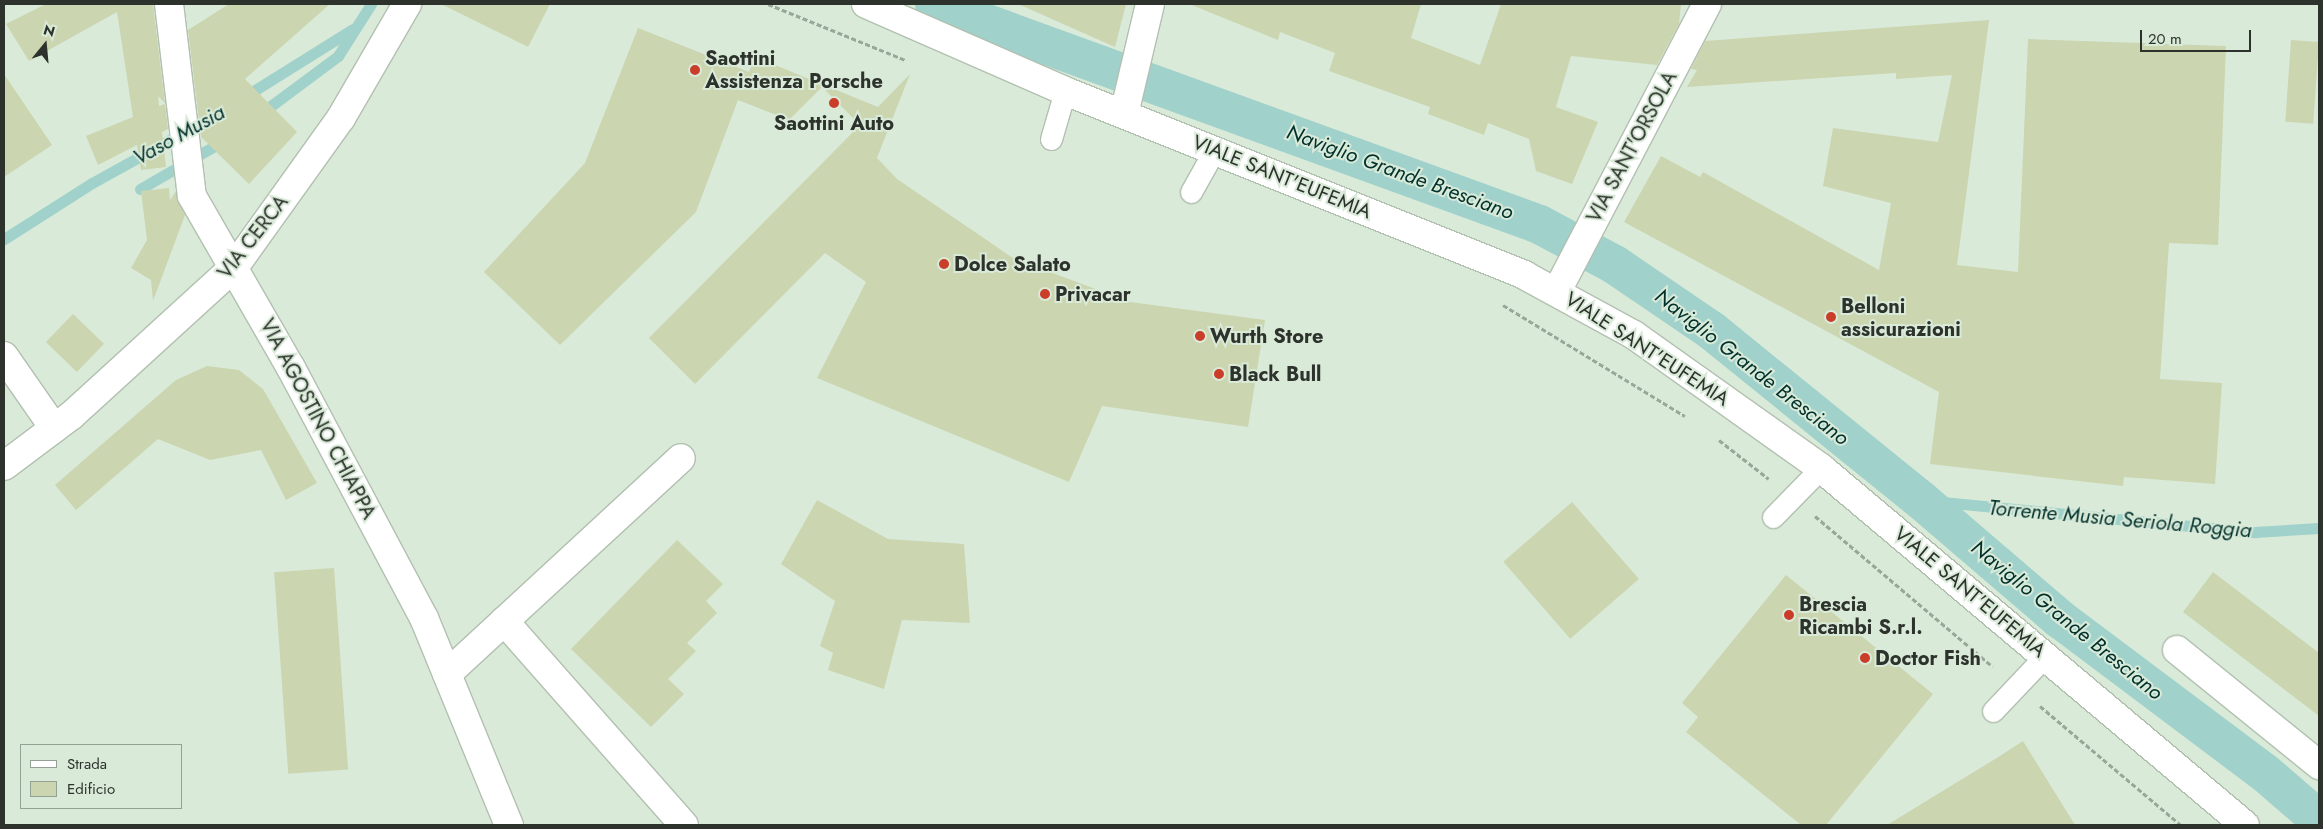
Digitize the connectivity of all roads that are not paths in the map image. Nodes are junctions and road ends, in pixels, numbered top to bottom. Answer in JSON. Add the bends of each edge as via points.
{"nodes":[{"id":1,"x":169,"y":4,"type":"edge"},
{"id":2,"x":407,"y":4,"type":"edge"},
{"id":3,"x":866,"y":4,"type":"edge"},
{"id":4,"x":1150,"y":4,"type":"edge"},
{"id":5,"x":1707,"y":4,"type":"edge"},
{"id":6,"x":1065,"y":91,"type":"junction"},
{"id":7,"x":1128,"y":102,"type":"junction"},
{"id":8,"x":1051,"y":139,"type":"dead end"},
{"id":9,"x":1215,"y":149,"type":"junction"},
{"id":10,"x":1190,"y":192,"type":"dead end"},
{"id":11,"x":235,"y":266,"type":"junction"},
{"id":12,"x":1563,"y":280,"type":"junction"},
{"id":13,"x":4,"y":356,"type":"edge"},
{"id":14,"x":54,"y":428,"type":"junction"},
{"id":15,"x":681,"y":458,"type":"dead end"},
{"id":16,"x":4,"y":466,"type":"edge"},
{"id":17,"x":1822,"y":468,"type":"junction"},
{"id":18,"x":1773,"y":517,"type":"dead end"},
{"id":19,"x":504,"y":621,"type":"junction"},
{"id":20,"x":2177,"y":650,"type":"dead end"},
{"id":21,"x":2046,"y":655,"type":"junction"},
{"id":22,"x":447,"y":674,"type":"junction"},
{"id":23,"x":1993,"y":711,"type":"dead end"},
{"id":24,"x":2319,"y":765,"type":"edge"},
{"id":25,"x":509,"y":825,"type":"edge"},
{"id":26,"x":684,"y":825,"type":"edge"},
{"id":27,"x":2245,"y":825,"type":"edge"}],
"edges":[{"from":1,"to":11,"type":"street","name":"VIA AGOSTINO CHIAPPA","via":[[179,110],[192,196]]},
{"from":2,"to":11,"type":"street","name":"VIA CERCA","via":[[341,118]]},
{"from":3,"to":6,"type":"street","name":"VIALE SANT'EUFEMIA"},
{"from":4,"to":7,"type":"street"},
{"from":5,"to":12,"type":"street","name":"VIA SANT'ORSOLA"},
{"from":6,"to":7,"type":"street","name":"VIALE SANT'EUFEMIA"},
{"from":6,"to":8,"type":"lane"},
{"from":7,"to":9,"type":"street","name":"VIALE SANT'EUFEMIA"},
{"from":9,"to":10,"type":"lane"},
{"from":9,"to":12,"type":"street","name":"VIALE SANT'EUFEMIA"},
{"from":11,"to":14,"type":"street","name":"VIA CERCA"},
{"from":11,"to":22,"type":"street","name":"VIA AGOSTINO CHIAPPA","via":[[424,618]]},
{"from":12,"to":17,"type":"street","name":"VIALE SANT'EUFEMIA","via":[[1634,335]]},
{"from":13,"to":14,"type":"street"},
{"from":14,"to":16,"type":"street","name":"VIA CERCA"},
{"from":15,"to":19,"type":"street"},
{"from":17,"to":18,"type":"lane"},
{"from":17,"to":21,"type":"street","name":"VIALE SANT'EUFEMIA"},
{"from":19,"to":22,"type":"street"},
{"from":19,"to":26,"type":"street"},
{"from":20,"to":24,"type":"street"},
{"from":21,"to":23,"type":"lane"},
{"from":21,"to":27,"type":"street","name":"VIALE SANT'EUFEMIA"},
{"from":22,"to":25,"type":"street","name":"VIA AGOSTINO CHIAPPA"}]}
